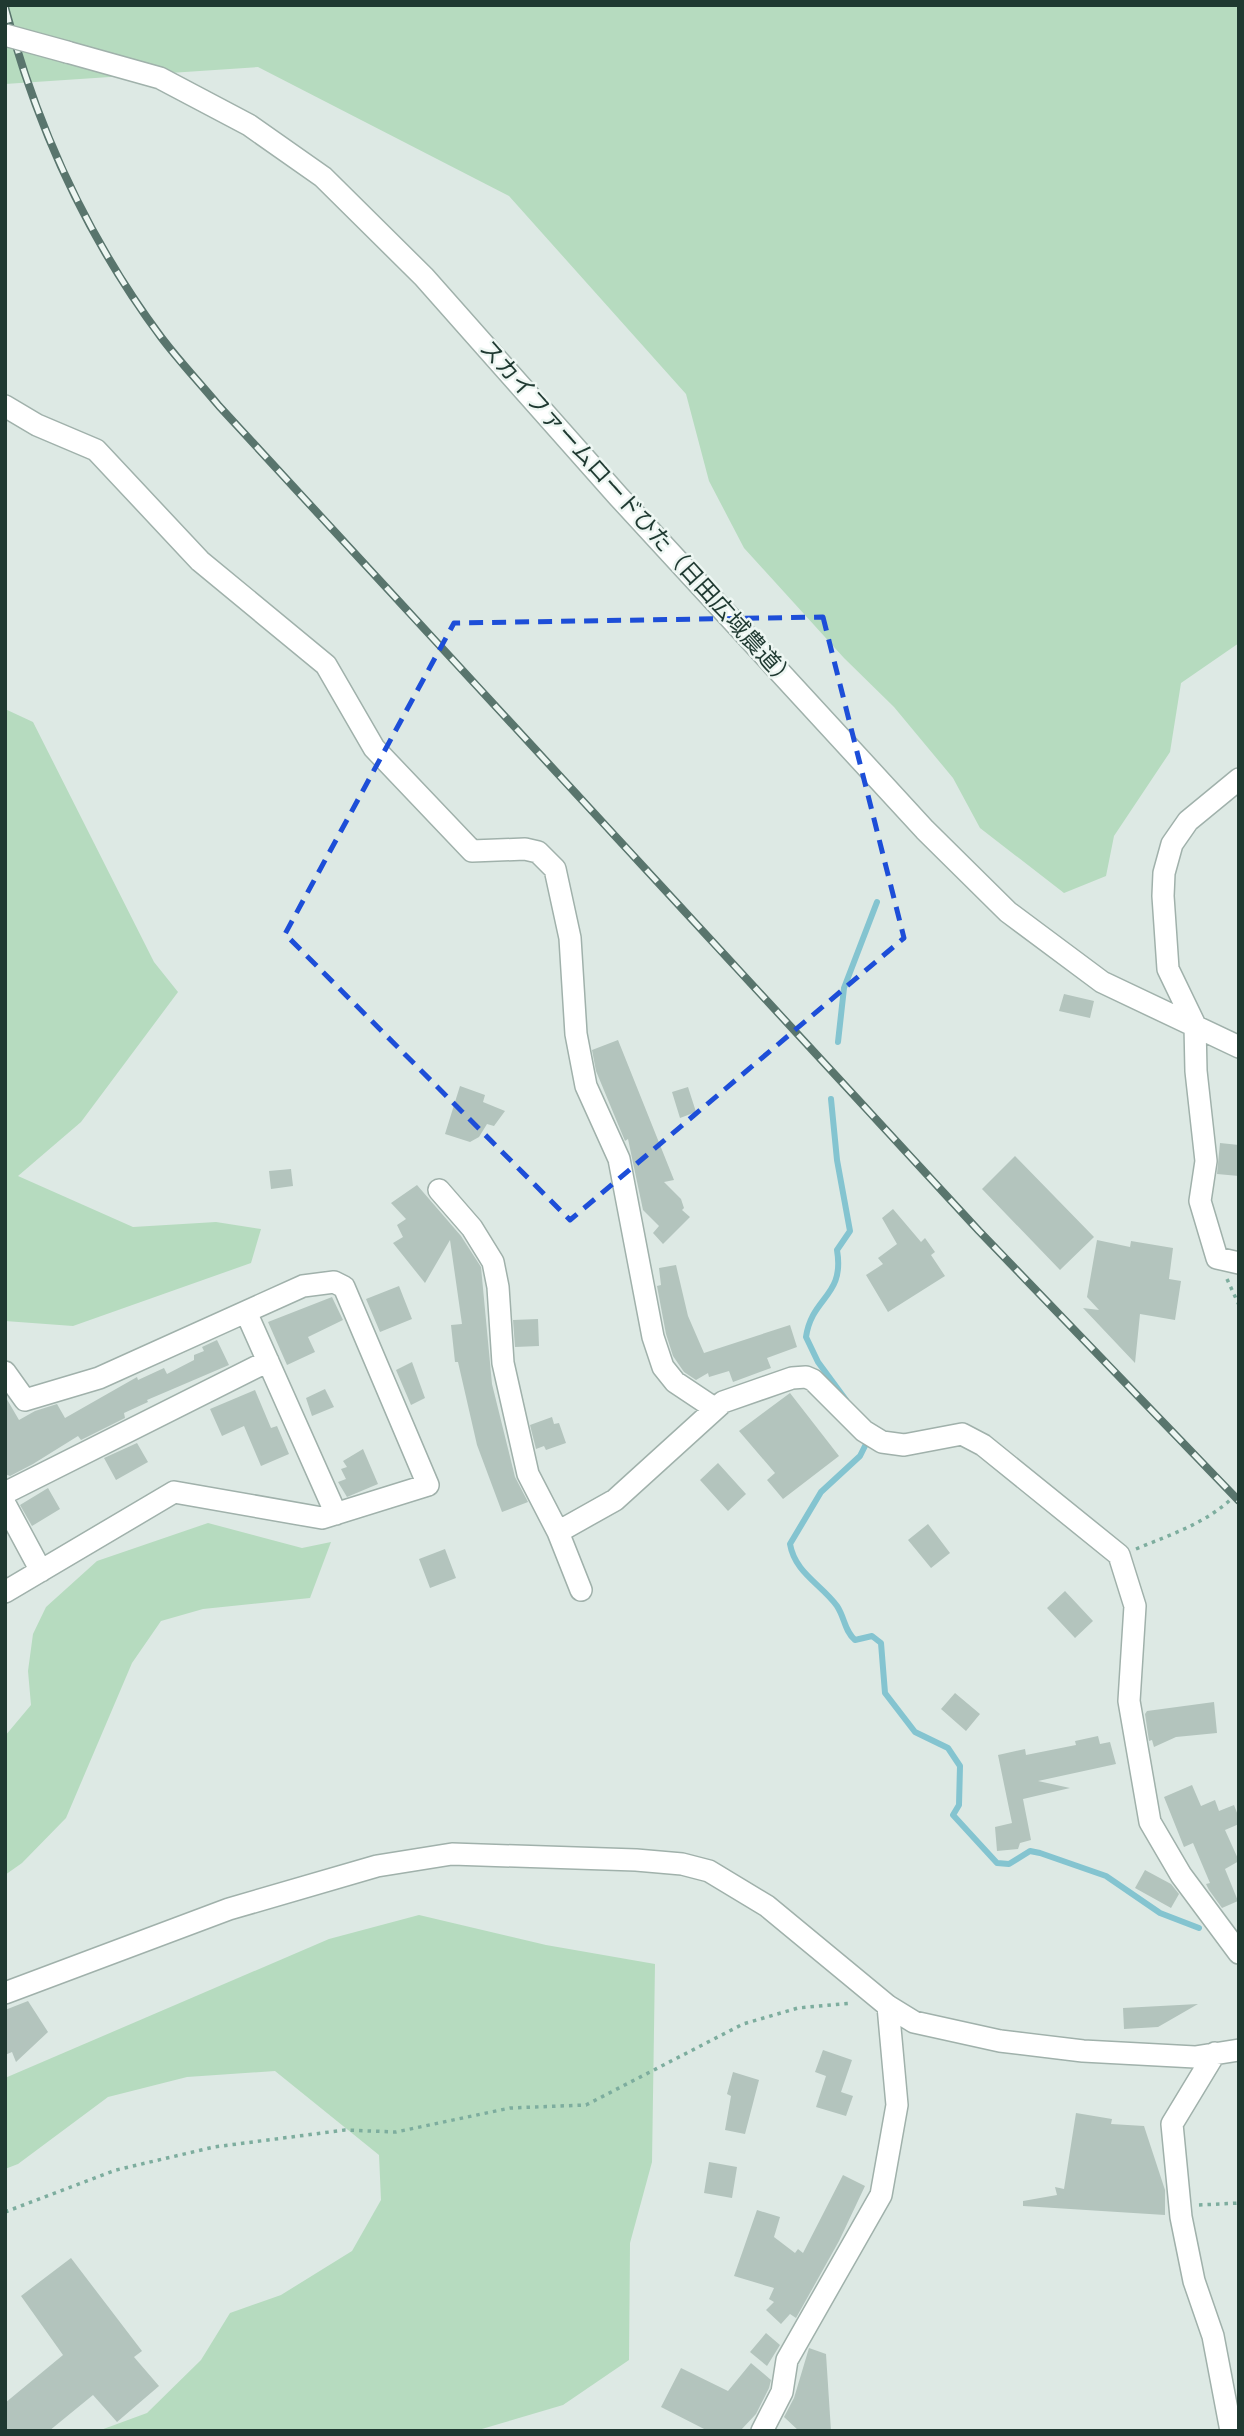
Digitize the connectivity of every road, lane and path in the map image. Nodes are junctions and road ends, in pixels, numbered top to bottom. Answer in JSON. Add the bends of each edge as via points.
{"nodes":[{"id":1,"x":5,"y":35,"type":"edge"},
{"id":2,"x":5,"y":406,"type":"edge"},
{"id":3,"x":1239,"y":779,"type":"edge"},
{"id":4,"x":1195,"y":1025,"type":"junction"},
{"id":5,"x":1239,"y":1047,"type":"edge"},
{"id":6,"x":439,"y":1190,"type":"dead end"},
{"id":7,"x":1239,"y":1263,"type":"edge"},
{"id":8,"x":246,"y":1311,"type":"junction"},
{"id":9,"x":268,"y":1361,"type":"junction"},
{"id":10,"x":5,"y":1372,"type":"edge"},
{"id":11,"x":714,"y":1408,"type":"junction"},
{"id":12,"x":1239,"y":1490,"type":"edge"},
{"id":13,"x":5,"y":1493,"type":"edge"},
{"id":14,"x":5,"y":1504,"type":"edge"},
{"id":15,"x":336,"y":1514,"type":"junction"},
{"id":16,"x":558,"y":1532,"type":"junction"},
{"id":17,"x":1119,"y":1555,"type":"junction"},
{"id":18,"x":41,"y":1571,"type":"junction"},
{"id":19,"x":581,"y":1590,"type":"dead end"},
{"id":20,"x":5,"y":1592,"type":"edge"},
{"id":21,"x":1239,"y":1953,"type":"edge"},
{"id":22,"x":5,"y":1993,"type":"edge"},
{"id":23,"x":888,"y":2006,"type":"junction"},
{"id":24,"x":1239,"y":2050,"type":"edge"},
{"id":25,"x":1215,"y":2053,"type":"junction"},
{"id":26,"x":1239,"y":2203,"type":"edge"},
{"id":27,"x":1180,"y":2206,"type":"junction"},
{"id":28,"x":5,"y":2211,"type":"edge"},
{"id":29,"x":762,"y":2431,"type":"edge"},
{"id":30,"x":1231,"y":2431,"type":"edge"}],
"edges":[{"from":1,"to":4,"type":"street","name":"スカイファームロードひた（日田広域農道）","bridge":true,"via":[[160,78],[249,125],[323,177],[424,278],[925,830],[1008,912],[1102,982]]},
{"from":2,"to":11,"type":"street","via":[[96,450],[200,561],[326,665],[374,748],[472,851],[525,849],[538,852],[555,869],[570,938],[576,1034],[586,1086],[619,1159],[653,1337],[663,1367],[675,1382]]},
{"from":3,"to":4,"type":"street","via":[[1188,821],[1172,844],[1164,873],[1168,970]]},
{"from":4,"to":5,"type":"street","name":"スカイファームロードひた（日田広域農道）"},
{"from":4,"to":7,"type":"street","via":[[1206,1161],[1200,1201],[1217,1258]]},
{"from":6,"to":16,"type":"street","via":[[472,1228],[492,1262],[503,1363],[528,1474]]},
{"from":8,"to":9,"type":"street"},
{"from":8,"to":10,"type":"street","via":[[99,1378],[25,1399]]},
{"from":8,"to":15,"type":"street","via":[[303,1286],[334,1282],[344,1287],[428,1485]]},
{"from":9,"to":13,"type":"street"},
{"from":9,"to":15,"type":"street"},
{"from":11,"to":16,"type":"street","via":[[615,1500]]},
{"from":11,"to":17,"type":"street","via":[[778,1382],[806,1377],[882,1442],[904,1446],[962,1434],[1012,1465]]},
{"from":12,"to":17,"type":"path","via":[[1222,1509],[1199,1523]]},
{"from":14,"to":18,"type":"street"},
{"from":15,"to":18,"type":"street","via":[[322,1518],[174,1492]]},
{"from":16,"to":19,"type":"street"},
{"from":17,"to":21,"type":"street","via":[[1135,1606],[1129,1701],[1150,1822],[1181,1875]]},
{"from":18,"to":20,"type":"street"},
{"from":22,"to":23,"type":"street","via":[[229,1909],[377,1866],[452,1854],[636,1860],[709,1871],[767,1906]]},
{"from":23,"to":25,"type":"street","via":[[914,2022],[1000,2041],[1195,2057]]},
{"from":23,"to":28,"type":"path","via":[[839,2002],[743,2024],[586,2105],[510,2108],[396,2132],[345,2130],[214,2147],[116,2170]]},
{"from":23,"to":29,"type":"street","via":[[897,2105],[881,2195],[787,2360],[782,2392]]},
{"from":24,"to":25,"type":"street"},
{"from":25,"to":27,"type":"street","via":[[1172,2124]]},
{"from":26,"to":27,"type":"path"},
{"from":27,"to":30,"type":"street"}]}
